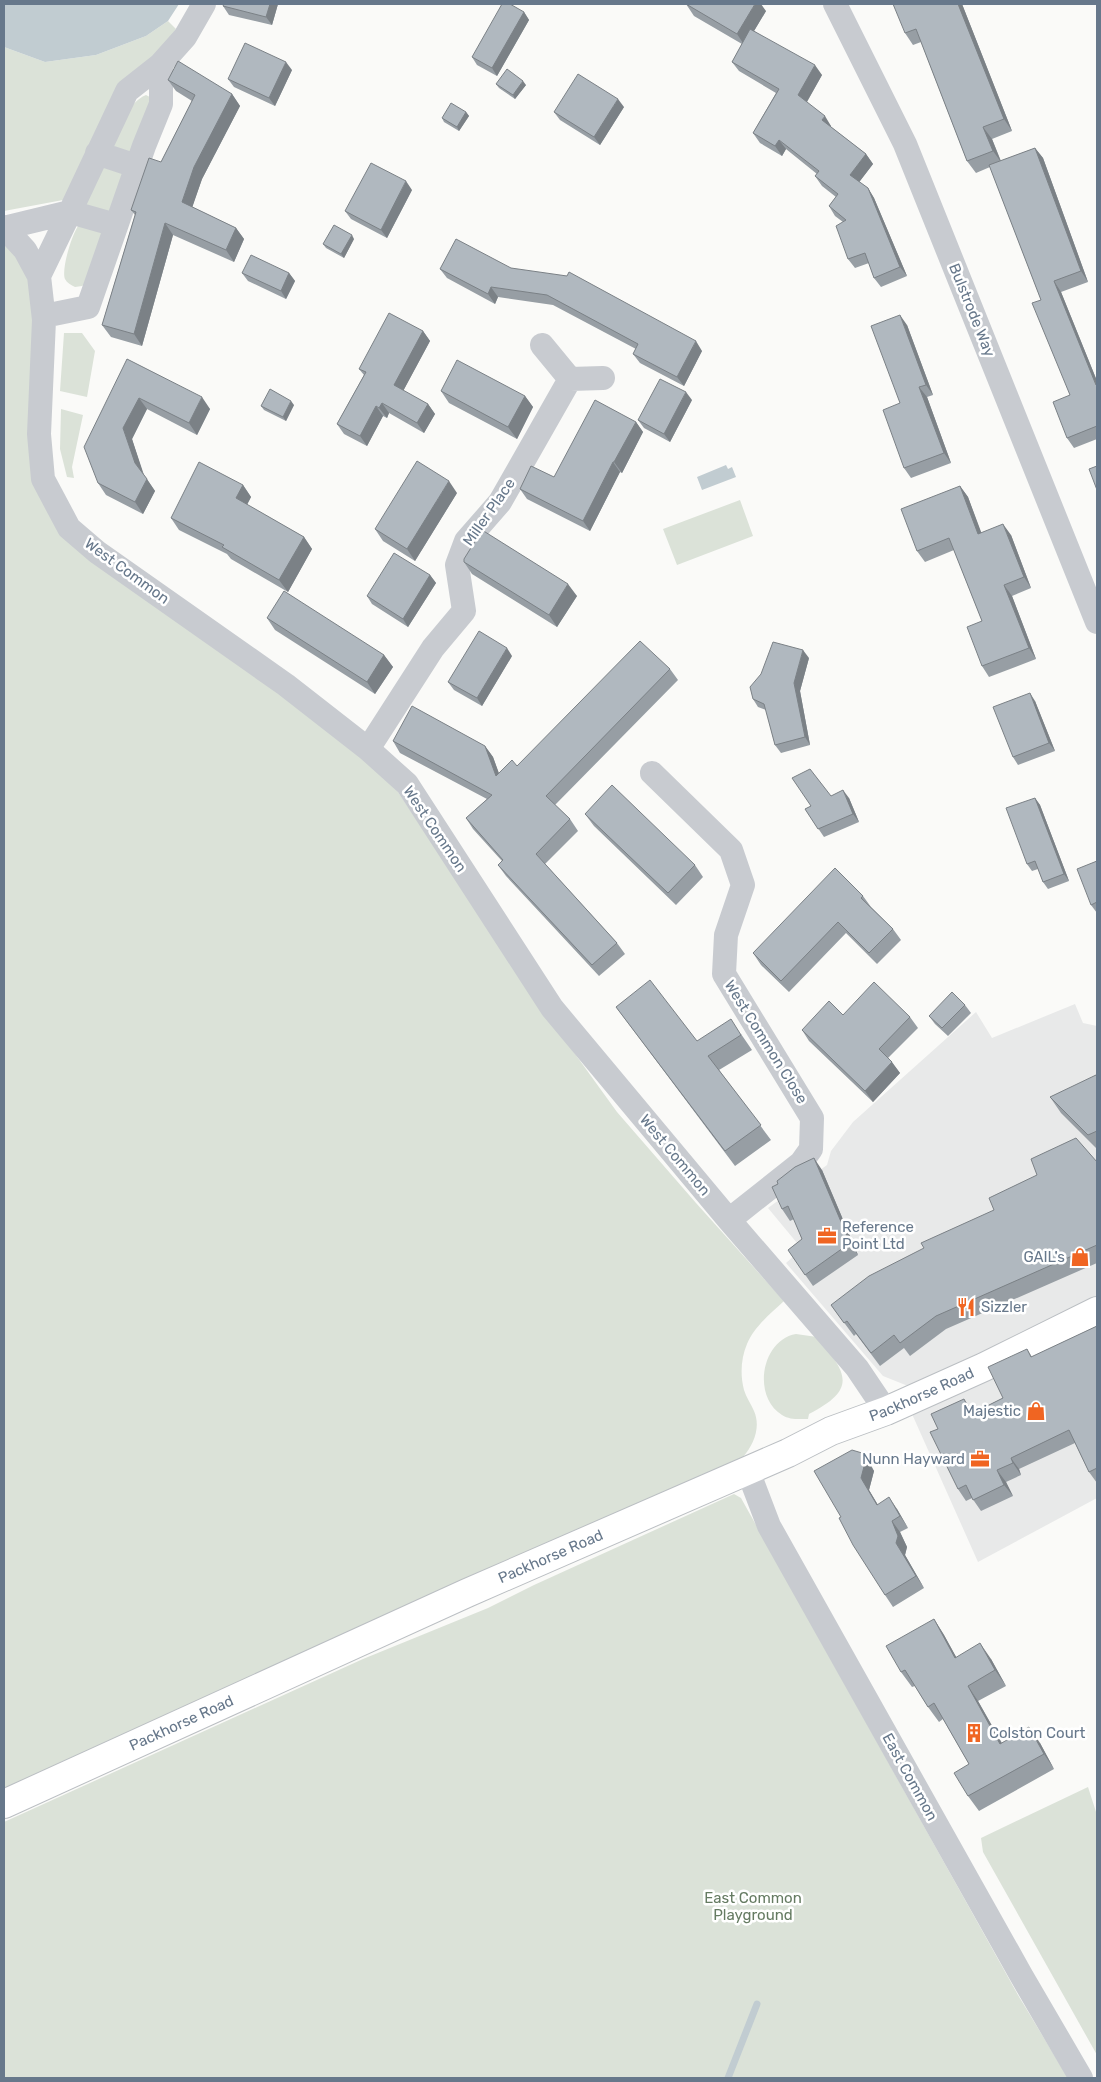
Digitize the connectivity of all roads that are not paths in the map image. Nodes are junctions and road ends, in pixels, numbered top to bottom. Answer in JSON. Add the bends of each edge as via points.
{"nodes":[{"id":1,"x":204,"y":4,"type":"edge"},
{"id":2,"x":835,"y":4,"type":"edge"},
{"id":3,"x":161,"y":64,"type":"junction"},
{"id":4,"x":97,"y":153,"type":"junction"},
{"id":5,"x":136,"y":166,"type":"junction"},
{"id":6,"x":70,"y":212,"type":"junction"},
{"id":7,"x":116,"y":225,"type":"junction"},
{"id":8,"x":4,"y":227,"type":"edge"},
{"id":9,"x":39,"y":276,"type":"junction"},
{"id":10,"x":44,"y":316,"type":"junction"},
{"id":11,"x":542,"y":345,"type":"dead end"},
{"id":12,"x":604,"y":378,"type":"dead end"},
{"id":13,"x":570,"y":379,"type":"junction"},
{"id":14,"x":1097,"y":622,"type":"edge"},
{"id":15,"x":368,"y":749,"type":"junction"},
{"id":16,"x":652,"y":773,"type":"dead end"},
{"id":17,"x":729,"y":1220,"type":"junction"},
{"id":18,"x":1097,"y":1311,"type":"edge"},
{"id":19,"x":886,"y":1410,"type":"junction"},
{"id":20,"x":748,"y":1471,"type":"junction"},
{"id":21,"x":4,"y":1804,"type":"edge"},
{"id":22,"x":1081,"y":2078,"type":"edge"}],
"edges":[{"from":1,"to":3,"type":"street","via":[[185,37]]},
{"from":2,"to":14,"type":"street","name":"Bulstrode Way","via":[[905,144]]},
{"from":3,"to":4,"type":"street","via":[[127,91]]},
{"from":3,"to":5,"type":"street","via":[[161,104]]},
{"from":4,"to":5,"type":"street"},
{"from":4,"to":6,"type":"street"},
{"from":5,"to":7,"type":"street"},
{"from":6,"to":7,"type":"street"},
{"from":6,"to":8,"type":"street"},
{"from":6,"to":9,"type":"street"},
{"from":7,"to":10,"type":"street","via":[[88,307]]},
{"from":8,"to":9,"type":"street","name":"West Common","via":[[25,250]]},
{"from":9,"to":10,"type":"street","name":"West Common"},
{"from":10,"to":15,"type":"street","name":"West Common","via":[[39,434],[43,479],[69,528],[97,552],[286,685]]},
{"from":11,"to":13,"type":"street"},
{"from":12,"to":13,"type":"street"},
{"from":13,"to":15,"type":"street","name":"Miller Place","via":[[500,502],[466,541],[457,565],[464,611],[433,648]]},
{"from":15,"to":17,"type":"street","name":"West Common","via":[[407,784],[552,1008]]},
{"from":16,"to":17,"type":"street","name":"West Common Close","via":[[732,850],[743,885],[726,935],[724,974],[812,1118],[811,1149],[801,1163]]},
{"from":17,"to":19,"type":"street","name":"West Common","via":[[857,1368]]},
{"from":18,"to":19,"type":"main road","name":"Packhorse Road","via":[[984,1367]]},
{"from":19,"to":20,"type":"main road","name":"Packhorse Road","via":[[831,1431]]},
{"from":20,"to":21,"type":"main road","name":"Packhorse Road","via":[[450,1600]]},
{"from":20,"to":22,"type":"street","name":"East Common","via":[[769,1526]]}]}
